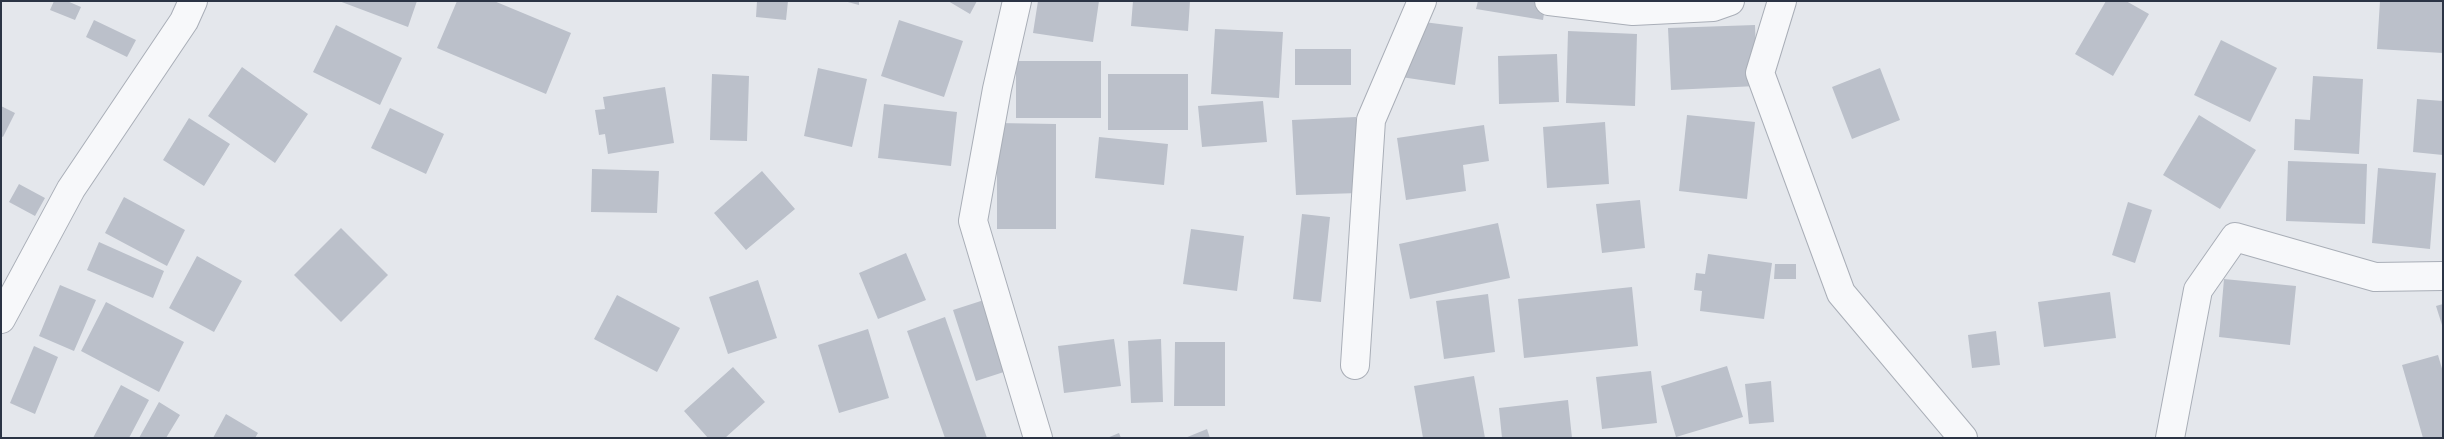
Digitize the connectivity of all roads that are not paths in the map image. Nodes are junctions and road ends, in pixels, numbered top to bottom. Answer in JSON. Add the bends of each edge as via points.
{"nodes":[{"id":1,"x":193,"y":1,"type":"edge"},
{"id":2,"x":1017,"y":1,"type":"edge"},
{"id":3,"x":1422,"y":1,"type":"edge"},
{"id":4,"x":1549,"y":1,"type":"edge"},
{"id":5,"x":1730,"y":1,"type":"edge"},
{"id":6,"x":1782,"y":1,"type":"edge"},
{"id":7,"x":2443,"y":276,"type":"edge"},
{"id":8,"x":1,"y":319,"type":"edge"},
{"id":9,"x":1355,"y":365,"type":"dead end"},
{"id":10,"x":1038,"y":438,"type":"edge"},
{"id":11,"x":1963,"y":438,"type":"edge"},
{"id":12,"x":2170,"y":438,"type":"edge"}],
"edges":[{"from":1,"to":8,"type":"street","via":[[184,21],[71,188]]},
{"from":2,"to":10,"type":"street","via":[[973,221]]},
{"from":3,"to":9,"type":"street","via":[[1371,120]]},
{"from":4,"to":5,"type":"street","via":[[1633,11],[1712,7]]},
{"from":6,"to":11,"type":"street","via":[[1760,73],[1841,293]]},
{"from":7,"to":12,"type":"street","via":[[2375,277],[2235,237],[2198,290]]}]}
